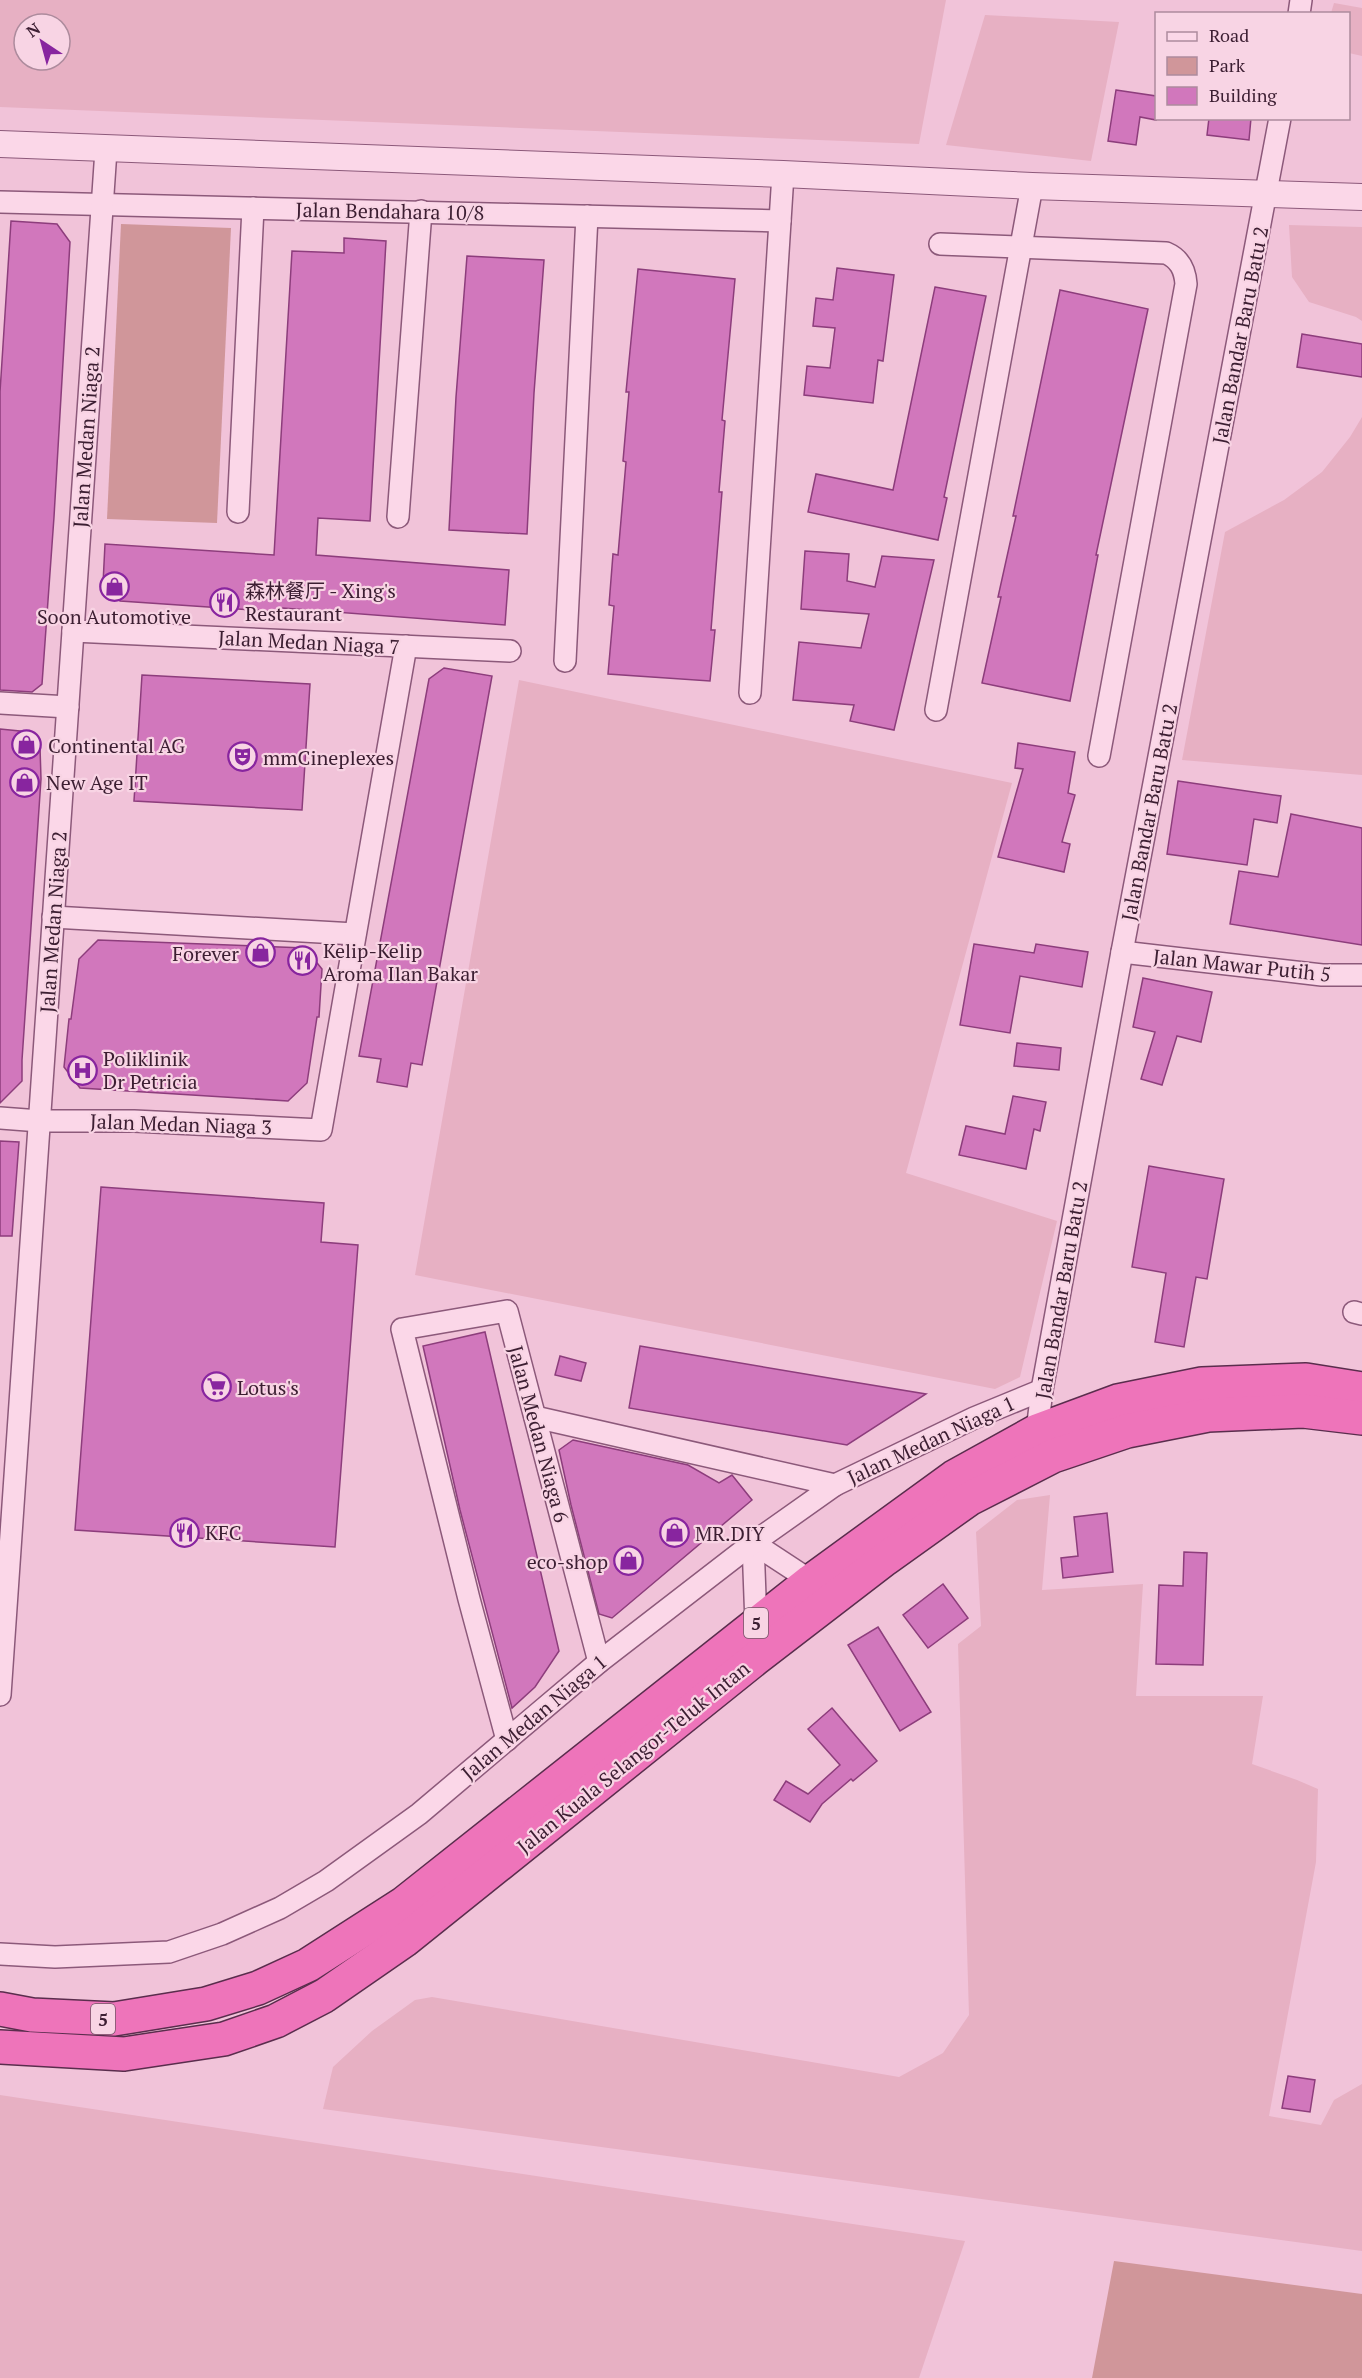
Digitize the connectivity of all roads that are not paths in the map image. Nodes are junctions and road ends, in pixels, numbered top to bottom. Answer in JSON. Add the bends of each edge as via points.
{"nodes":[{"id":1,"x":1280,"y":120,"type":"edge"},
{"id":2,"x":0,"y":144,"type":"edge"},
{"id":3,"x":106,"y":150,"type":"junction"},
{"id":4,"x":783,"y":174,"type":"junction"},
{"id":5,"x":1032,"y":186,"type":"junction"},
{"id":6,"x":1266,"y":194,"type":"junction"},
{"id":7,"x":1362,"y":197,"type":"edge"},
{"id":8,"x":0,"y":202,"type":"edge"},
{"id":9,"x":102,"y":204,"type":"junction"},
{"id":10,"x":253,"y":208,"type":"junction"},
{"id":11,"x":421,"y":211,"type":"junction"},
{"id":12,"x":587,"y":216,"type":"junction"},
{"id":13,"x":780,"y":221,"type":"junction"},
{"id":14,"x":940,"y":244,"type":"dead end"},
{"id":15,"x":1022,"y":247,"type":"junction"},
{"id":16,"x":238,"y":512,"type":"dead end"},
{"id":17,"x":398,"y":517,"type":"dead end"},
{"id":18,"x":73,"y":631,"type":"junction"},
{"id":19,"x":406,"y":646,"type":"junction"},
{"id":20,"x":510,"y":651,"type":"dead end"},
{"id":21,"x":565,"y":661,"type":"dead end"},
{"id":22,"x":750,"y":693,"type":"dead end"},
{"id":23,"x":0,"y":703,"type":"edge"},
{"id":24,"x":68,"y":707,"type":"junction"},
{"id":25,"x":936,"y":710,"type":"dead end"},
{"id":26,"x":1099,"y":756,"type":"dead end"},
{"id":27,"x":53,"y":917,"type":"junction"},
{"id":28,"x":356,"y":933,"type":"junction"},
{"id":29,"x":1122,"y":952,"type":"junction"},
{"id":30,"x":1362,"y":975,"type":"edge"},
{"id":31,"x":0,"y":1118,"type":"edge"},
{"id":32,"x":40,"y":1121,"type":"junction"},
{"id":33,"x":1362,"y":1389,"type":"edge"},
{"id":34,"x":1042,"y":1390,"type":"junction"},
{"id":35,"x":535,"y":1417,"type":"junction"},
{"id":36,"x":1362,"y":1418,"type":"edge"},
{"id":37,"x":1037,"y":1431,"type":"junction"},
{"id":38,"x":835,"y":1485,"type":"junction"},
{"id":39,"x":5,"y":1532,"type":"edge"},
{"id":40,"x":753,"y":1543,"type":"junction"},
{"id":41,"x":811,"y":1581,"type":"junction"},
{"id":42,"x":756,"y":1623,"type":"junction"},
{"id":43,"x":599,"y":1662,"type":"junction"},
{"id":44,"x":0,"y":1695,"type":"edge"},
{"id":45,"x":507,"y":1740,"type":"junction"},
{"id":46,"x":0,"y":1954,"type":"edge"},
{"id":47,"x":0,"y":2010,"type":"edge"},
{"id":48,"x":0,"y":2032,"type":"edge"},
{"id":49,"x":0,"y":2048,"type":"edge"},
{"id":50,"x":75,"y":2052,"type":"junction"}],
"edges":[{"from":1,"to":6,"type":"street","name":"Jalan Bandar Baru Batu 2"},
{"from":2,"to":3,"type":"street"},
{"from":3,"to":4,"type":"street"},
{"from":3,"to":9,"type":"street","name":"Jalan Medan Niaga 2"},
{"from":4,"to":5,"type":"street"},
{"from":4,"to":13,"type":"street"},
{"from":5,"to":6,"type":"street"},
{"from":5,"to":15,"type":"street"},
{"from":6,"to":7,"type":"street"},
{"from":6,"to":29,"type":"street","name":"Jalan Bandar Baru Batu 2"},
{"from":8,"to":9,"type":"street","name":"Jalan Bendahara 10/8"},
{"from":9,"to":10,"type":"street","name":"Jalan Bendahara 10/8"},
{"from":9,"to":18,"type":"street","name":"Jalan Medan Niaga 2"},
{"from":10,"to":11,"type":"street","name":"Jalan Bendahara 10/8"},
{"from":10,"to":16,"type":"street"},
{"from":11,"to":12,"type":"street","name":"Jalan Bendahara 10/8"},
{"from":11,"to":17,"type":"street"},
{"from":12,"to":13,"type":"street","name":"Jalan Bendahara 10/8"},
{"from":12,"to":21,"type":"street"},
{"from":13,"to":22,"type":"street"},
{"from":14,"to":15,"type":"street"},
{"from":15,"to":25,"type":"street"},
{"from":15,"to":26,"type":"street","via":[[1166,253],[1175,257],[1186,274]]},
{"from":18,"to":19,"type":"street","name":"Jalan Medan Niaga 7"},
{"from":18,"to":24,"type":"street","name":"Jalan Medan Niaga 2"},
{"from":19,"to":20,"type":"street","name":"Jalan Medan Niaga 7"},
{"from":19,"to":28,"type":"street"},
{"from":23,"to":24,"type":"street"},
{"from":24,"to":27,"type":"street","name":"Jalan Medan Niaga 2"},
{"from":27,"to":28,"type":"street"},
{"from":27,"to":32,"type":"street","name":"Jalan Medan Niaga 2"},
{"from":28,"to":32,"type":"street","name":"Jalan Medan Niaga 3","via":[[321,1130],[134,1121]]},
{"from":29,"to":30,"type":"street","name":"Jalan Mawar Putih 5","via":[[1322,975]]},
{"from":29,"to":34,"type":"street","name":"Jalan Bandar Baru Batu 2"},
{"from":31,"to":32,"type":"street","name":"Jalan Medan Niaga 3"},
{"from":32,"to":39,"type":"street","name":"Jalan Medan Niaga 2"},
{"from":33,"to":37,"type":"highway","name":"Jalan Kuala Selangor-Teluk Intan","number":"5","via":[[1306,1380],[1202,1384],[1118,1401]]},
{"from":34,"to":37,"type":"street","name":"Jalan Bandar Baru Batu 2"},
{"from":34,"to":38,"type":"street","name":"Jalan Medan Niaga 1"},
{"from":35,"to":38,"type":"street"},
{"from":35,"to":43,"type":"street","name":"Jalan Medan Niaga 6"},
{"from":35,"to":45,"type":"street","name":"Jalan Medan Niaga 6","via":[[507,1311],[402,1329]]},
{"from":36,"to":50,"type":"highway","name":"Jalan Kuala Selangor-Teluk Intan","number":"5","via":[[1303,1411],[1208,1414],[1127,1431],[1053,1456],[969,1499],[885,1559],[405,1940],[324,1996],[276,2021],[224,2039],[124,2054]]},
{"from":37,"to":41,"type":"highway","name":"Jalan Kuala Selangor-Teluk Intan","number":"5","via":[[954,1477]]},
{"from":38,"to":40,"type":"street","name":"Jalan Medan Niaga 1"},
{"from":39,"to":44,"type":"street","name":"Jalan Medan Niaga 2"},
{"from":40,"to":41,"type":"street"},
{"from":40,"to":42,"type":"street"},
{"from":40,"to":43,"type":"street","name":"Jalan Medan Niaga 1"},
{"from":41,"to":42,"type":"highway","name":"Jalan Kuala Selangor-Teluk Intan","number":"5"},
{"from":42,"to":47,"type":"highway","name":"Jalan Kuala Selangor-Teluk Intan","number":"5","via":[[403,1904],[308,1965],[258,1988],[206,2004],[114,2019]]},
{"from":43,"to":45,"type":"street","name":"Jalan Medan Niaga 1"},
{"from":45,"to":46,"type":"street","name":"Jalan Medan Niaga 1","via":[[419,1814],[326,1881],[280,1908],[222,1934],[168,1952],[55,1957]]},
{"from":48,"to":50,"type":"highway","via":[[51,2040]]},
{"from":49,"to":50,"type":"highway","name":"Jalan Kuala Selangor-Teluk Intan","number":"5"}]}
